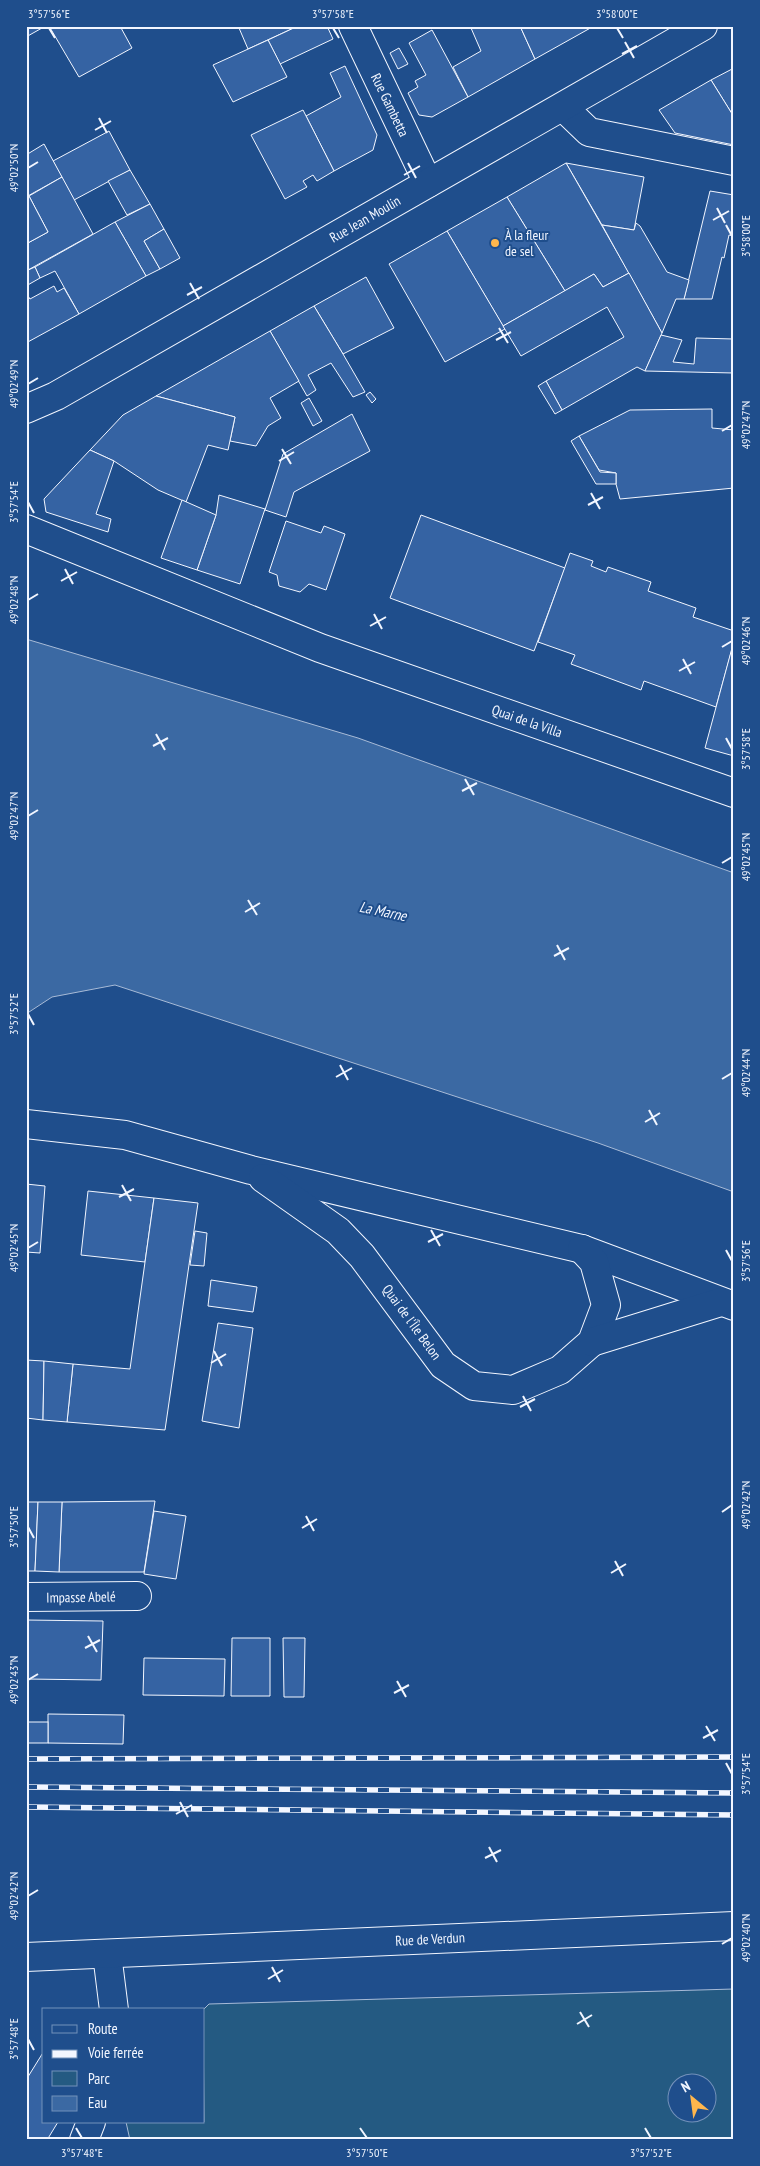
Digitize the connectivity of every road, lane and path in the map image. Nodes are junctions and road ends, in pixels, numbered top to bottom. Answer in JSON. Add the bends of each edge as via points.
{"nodes":[{"id":1,"x":353,"y":26,"type":"edge"},
{"id":2,"x":703,"y":26,"type":"edge"},
{"id":3,"x":563,"y":107,"type":"junction"},
{"id":4,"x":734,"y":161,"type":"edge"},
{"id":5,"x":428,"y":183,"type":"junction"},
{"id":6,"x":26,"y":409,"type":"edge"},
{"id":7,"x":26,"y":529,"type":"edge"},
{"id":8,"x":734,"y":793,"type":"edge"},
{"id":9,"x":26,"y":1124,"type":"edge"},
{"id":10,"x":251,"y":1170,"type":"junction"},
{"id":11,"x":582,"y":1249,"type":"junction"},
{"id":12,"x":728,"y":1304,"type":"edge"},
{"id":13,"x":592,"y":1342,"type":"junction"},
{"id":14,"x":137,"y":1596,"type":"dead end"},
{"id":15,"x":26,"y":1598,"type":"edge"},
{"id":16,"x":734,"y":1926,"type":"edge"},
{"id":17,"x":26,"y":1940,"type":"edge"},
{"id":18,"x":116,"y":1954,"type":"junction"},
{"id":19,"x":26,"y":1957,"type":"edge"},
{"id":20,"x":114,"y":2008,"type":"edge"},
{"id":21,"x":90,"y":2124,"type":"edge"},
{"id":22,"x":84,"y":2140,"type":"edge"}],
"edges":[{"from":1,"to":5,"type":"street","name":"Rue Gambetta"},
{"from":2,"to":3,"type":"street","name":"Rue Jean Moulin"},
{"from":3,"to":4,"type":"street","via":[[589,132]]},
{"from":3,"to":5,"type":"street","name":"Rue Jean Moulin"},
{"from":5,"to":6,"type":"street","name":"Rue Jean Moulin","via":[[65,391]]},
{"from":7,"to":8,"type":"street","name":"Quai de la Villa","via":[[320,648]]},
{"from":9,"to":10,"type":"street","name":"Quai de l'Île Belon","via":[[124,1135]]},
{"from":10,"to":11,"type":"street","name":"Quai de l'Île Belon"},
{"from":10,"to":13,"type":"street","name":"Quai de l'Île Belon","via":[[338,1231],[362,1256],[443,1365],[474,1386],[513,1390],[560,1370]]},
{"from":11,"to":12,"type":"street","name":"Quai de l'Île Belon"},
{"from":11,"to":13,"type":"street","name":"Quai de l'Île Belon","via":[[594,1262],[606,1305]]},
{"from":12,"to":13,"type":"street","name":"Quai de l'Île Belon"},
{"from":14,"to":15,"type":"street","name":"Impasse Abelé"},
{"from":16,"to":18,"type":"street","name":"Rue de Verdun"},
{"from":17,"to":18,"type":"street","name":"Rue de Verdun"},
{"from":18,"to":19,"type":"street","name":"Rue de Verdun"},
{"from":18,"to":20,"type":"street"},
{"from":21,"to":22,"type":"street"}]}
